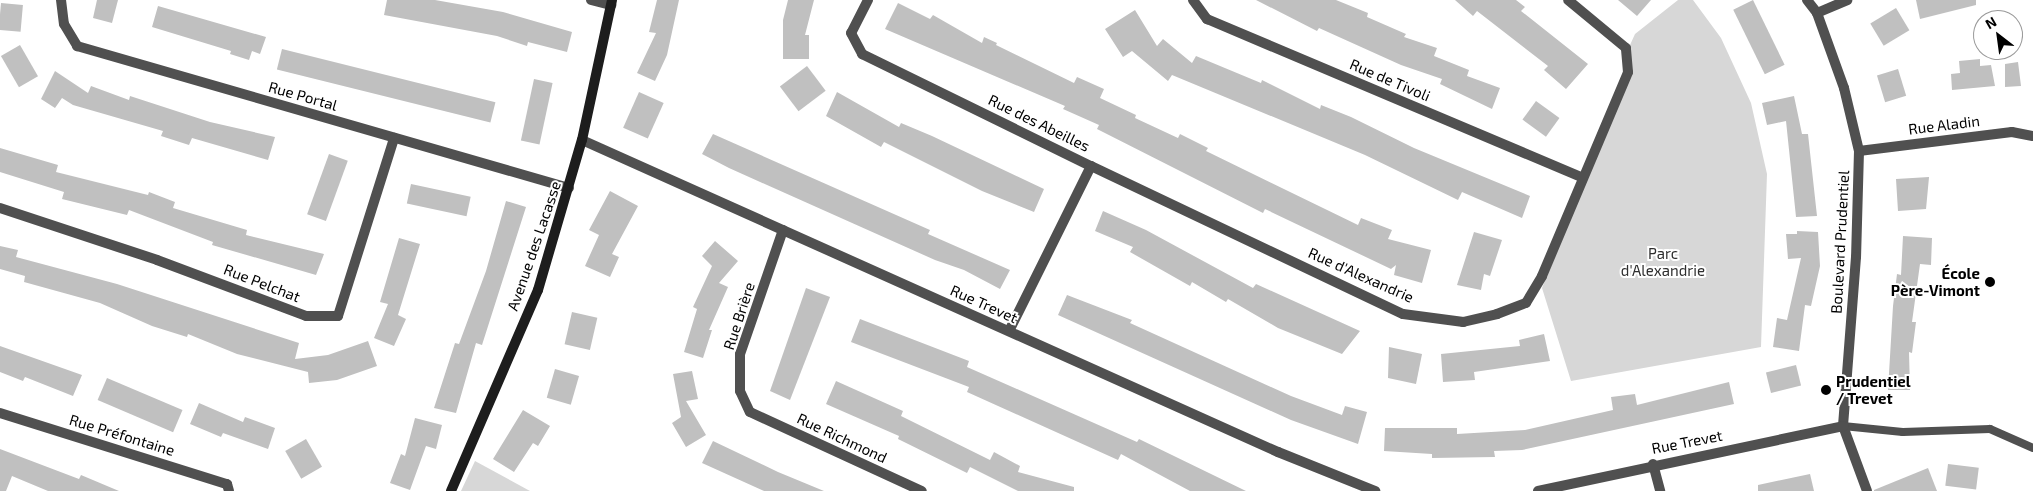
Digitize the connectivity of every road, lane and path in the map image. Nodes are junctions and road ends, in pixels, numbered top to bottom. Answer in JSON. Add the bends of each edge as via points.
{"nodes":[{"id":1,"x":61,"y":0,"type":"edge"},
{"id":2,"x":591,"y":0,"type":"edge"},
{"id":3,"x":868,"y":0,"type":"edge"},
{"id":4,"x":1193,"y":0,"type":"edge"},
{"id":5,"x":1807,"y":0,"type":"edge"},
{"id":6,"x":1847,"y":0,"type":"edge"},
{"id":7,"x":1572,"y":1,"type":"edge"},
{"id":8,"x":612,"y":3,"type":"edge"},
{"id":9,"x":1816,"y":13,"type":"junction"},
{"id":10,"x":2033,"y":136,"type":"edge"},
{"id":11,"x":394,"y":138,"type":"junction"},
{"id":12,"x":582,"y":140,"type":"junction"},
{"id":13,"x":1859,"y":150,"type":"junction"},
{"id":14,"x":1091,"y":166,"type":"junction"},
{"id":15,"x":1583,"y":178,"type":"junction"},
{"id":16,"x":570,"y":188,"type":"junction"},
{"id":17,"x":0,"y":208,"type":"edge"},
{"id":18,"x":783,"y":230,"type":"junction"},
{"id":19,"x":1010,"y":331,"type":"junction"},
{"id":20,"x":750,"y":412,"type":"joint"},
{"id":21,"x":0,"y":414,"type":"edge"},
{"id":22,"x":1842,"y":426,"type":"junction"},
{"id":23,"x":2033,"y":448,"type":"edge"},
{"id":24,"x":1653,"y":464,"type":"junction"},
{"id":25,"x":229,"y":491,"type":"edge"},
{"id":26,"x":451,"y":491,"type":"edge"},
{"id":27,"x":922,"y":491,"type":"edge"},
{"id":28,"x":1375,"y":491,"type":"edge"},
{"id":29,"x":1538,"y":491,"type":"edge"},
{"id":30,"x":1660,"y":491,"type":"edge"},
{"id":31,"x":1867,"y":491,"type":"edge"}],
"edges":[{"from":1,"to":11,"type":"street","name":"Rue Portal","via":[[64,24],[77,46]]},
{"from":2,"to":8,"type":"street"},
{"from":3,"to":14,"type":"street","name":"Rue des Abeilles","via":[[851,33],[862,54]]},
{"from":4,"to":15,"type":"street","name":"Rue de Tivoli","via":[[1207,19]]},
{"from":5,"to":9,"type":"street","name":"Boulevard Prudentiel"},
{"from":6,"to":9,"type":"street"},
{"from":7,"to":15,"type":"street","name":"Rue d'Alexandrie","via":[[1626,48],[1628,72]]},
{"from":8,"to":12,"type":"street","name":"Avenue des Lacasse"},
{"from":9,"to":13,"type":"street","name":"Boulevard Prudentiel","via":[[1844,88]]},
{"from":10,"to":13,"type":"street","name":"Rue Aladin","via":[[2012,132]]},
{"from":11,"to":16,"type":"street","name":"Rue Portal"},
{"from":11,"to":17,"type":"street","name":"Rue Pelchat","via":[[338,316],[306,316],[157,260]]},
{"from":12,"to":16,"type":"street","name":"Avenue des Lacasse"},
{"from":12,"to":18,"type":"street","name":"Rue Trevet"},
{"from":13,"to":22,"type":"street","name":"Boulevard Prudentiel","via":[[1856,256]]},
{"from":14,"to":15,"type":"street","name":"Rue d'Alexandrie","via":[[1403,314],[1464,322],[1526,302],[1542,276]]},
{"from":14,"to":19,"type":"street","name":"Rue des Abeilles"},
{"from":16,"to":26,"type":"street","name":"Avenue des Lacasse","via":[[538,290]]},
{"from":18,"to":19,"type":"street","name":"Rue Trevet"},
{"from":18,"to":20,"type":"street","name":"Rue Brière","via":[[740,354],[740,391]]},
{"from":19,"to":28,"type":"street","name":"Rue Trevet"},
{"from":20,"to":27,"type":"street","name":"Rue Richmond"},
{"from":21,"to":25,"type":"street","name":"Rue Préfontaine","via":[[227,484]]},
{"from":22,"to":23,"type":"lane","via":[[1903,432],[1990,429]]},
{"from":22,"to":24,"type":"street","name":"Rue Trevet"},
{"from":22,"to":31,"type":"street","name":"Boulevard Prudentiel"},
{"from":24,"to":29,"type":"street","name":"Rue Trevet"},
{"from":24,"to":30,"type":"street"}]}
